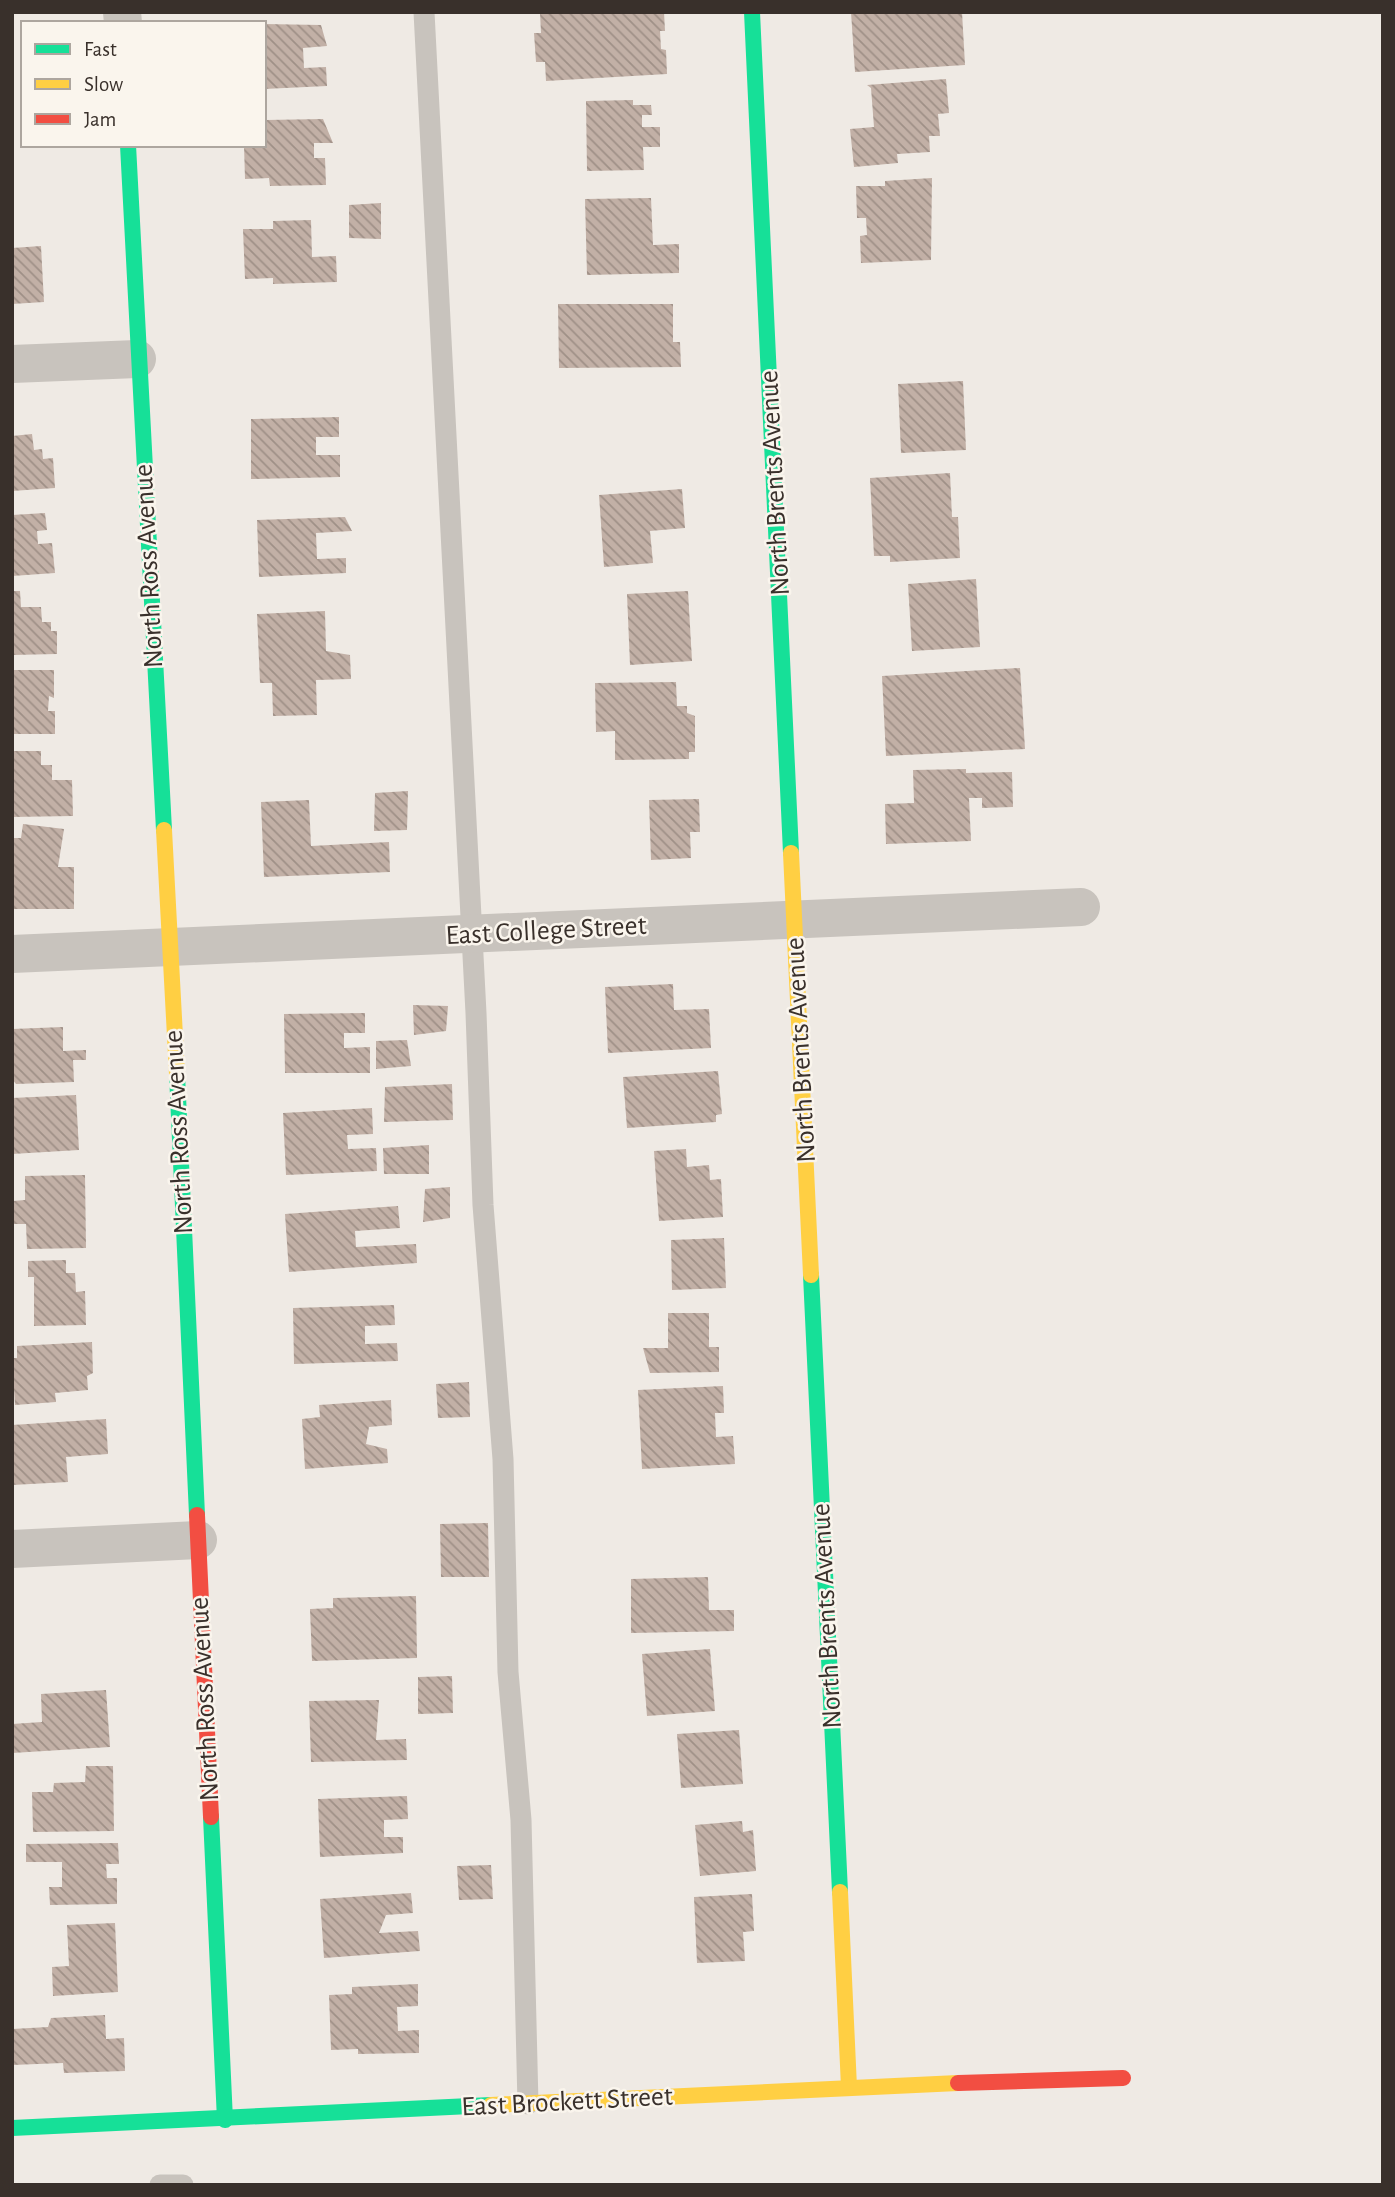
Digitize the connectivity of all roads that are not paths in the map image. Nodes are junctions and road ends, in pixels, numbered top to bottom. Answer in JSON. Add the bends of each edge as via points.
{"nodes":[{"id":1,"x":424,"y":12,"type":"edge"},
{"id":2,"x":752,"y":12,"type":"edge"},
{"id":3,"x":128,"y":147,"type":"edge"},
{"id":4,"x":137,"y":359,"type":"junction"},
{"id":5,"x":12,"y":365,"type":"edge"},
{"id":6,"x":1081,"y":907,"type":"dead end"},
{"id":7,"x":795,"y":919,"type":"junction"},
{"id":8,"x":470,"y":934,"type":"junction"},
{"id":9,"x":171,"y":947,"type":"junction"},
{"id":10,"x":12,"y":954,"type":"edge"},
{"id":11,"x":198,"y":1540,"type":"junction"},
{"id":12,"x":12,"y":1549,"type":"edge"},
{"id":13,"x":1123,"y":2078,"type":"dead end"},
{"id":14,"x":849,"y":2087,"type":"junction"},
{"id":15,"x":528,"y":2104,"type":"junction"},
{"id":16,"x":225,"y":2120,"type":"junction"},
{"id":17,"x":12,"y":2128,"type":"edge"},
{"id":18,"x":160,"y":2185,"type":"edge"},
{"id":19,"x":183,"y":2185,"type":"edge"}],
"edges":[{"from":1,"to":8,"type":"lane"},
{"from":2,"to":7,"type":"street","name":"North Brents Avenue"},
{"from":3,"to":4,"type":"street","name":"North Ross Avenue"},
{"from":4,"to":5,"type":"street"},
{"from":4,"to":9,"type":"street","name":"North Ross Avenue"},
{"from":6,"to":7,"type":"street","name":"East College Street"},
{"from":7,"to":8,"type":"street","name":"East College Street"},
{"from":7,"to":14,"type":"street","name":"North Brents Avenue"},
{"from":8,"to":9,"type":"street","name":"East College Street"},
{"from":8,"to":15,"type":"lane","via":[[483,1205],[503,1459],[508,1672],[521,1820]]},
{"from":9,"to":10,"type":"street","name":"East College Street"},
{"from":9,"to":11,"type":"street","name":"North Ross Avenue"},
{"from":11,"to":12,"type":"street"},
{"from":11,"to":16,"type":"street","name":"North Ross Avenue"},
{"from":13,"to":14,"type":"street","name":"East Brockett Street"},
{"from":14,"to":15,"type":"street","name":"East Brockett Street"},
{"from":15,"to":16,"type":"street","name":"East Brockett Street"},
{"from":16,"to":17,"type":"street","name":"East Brockett Street"},
{"from":18,"to":19,"type":"lane"}]}
